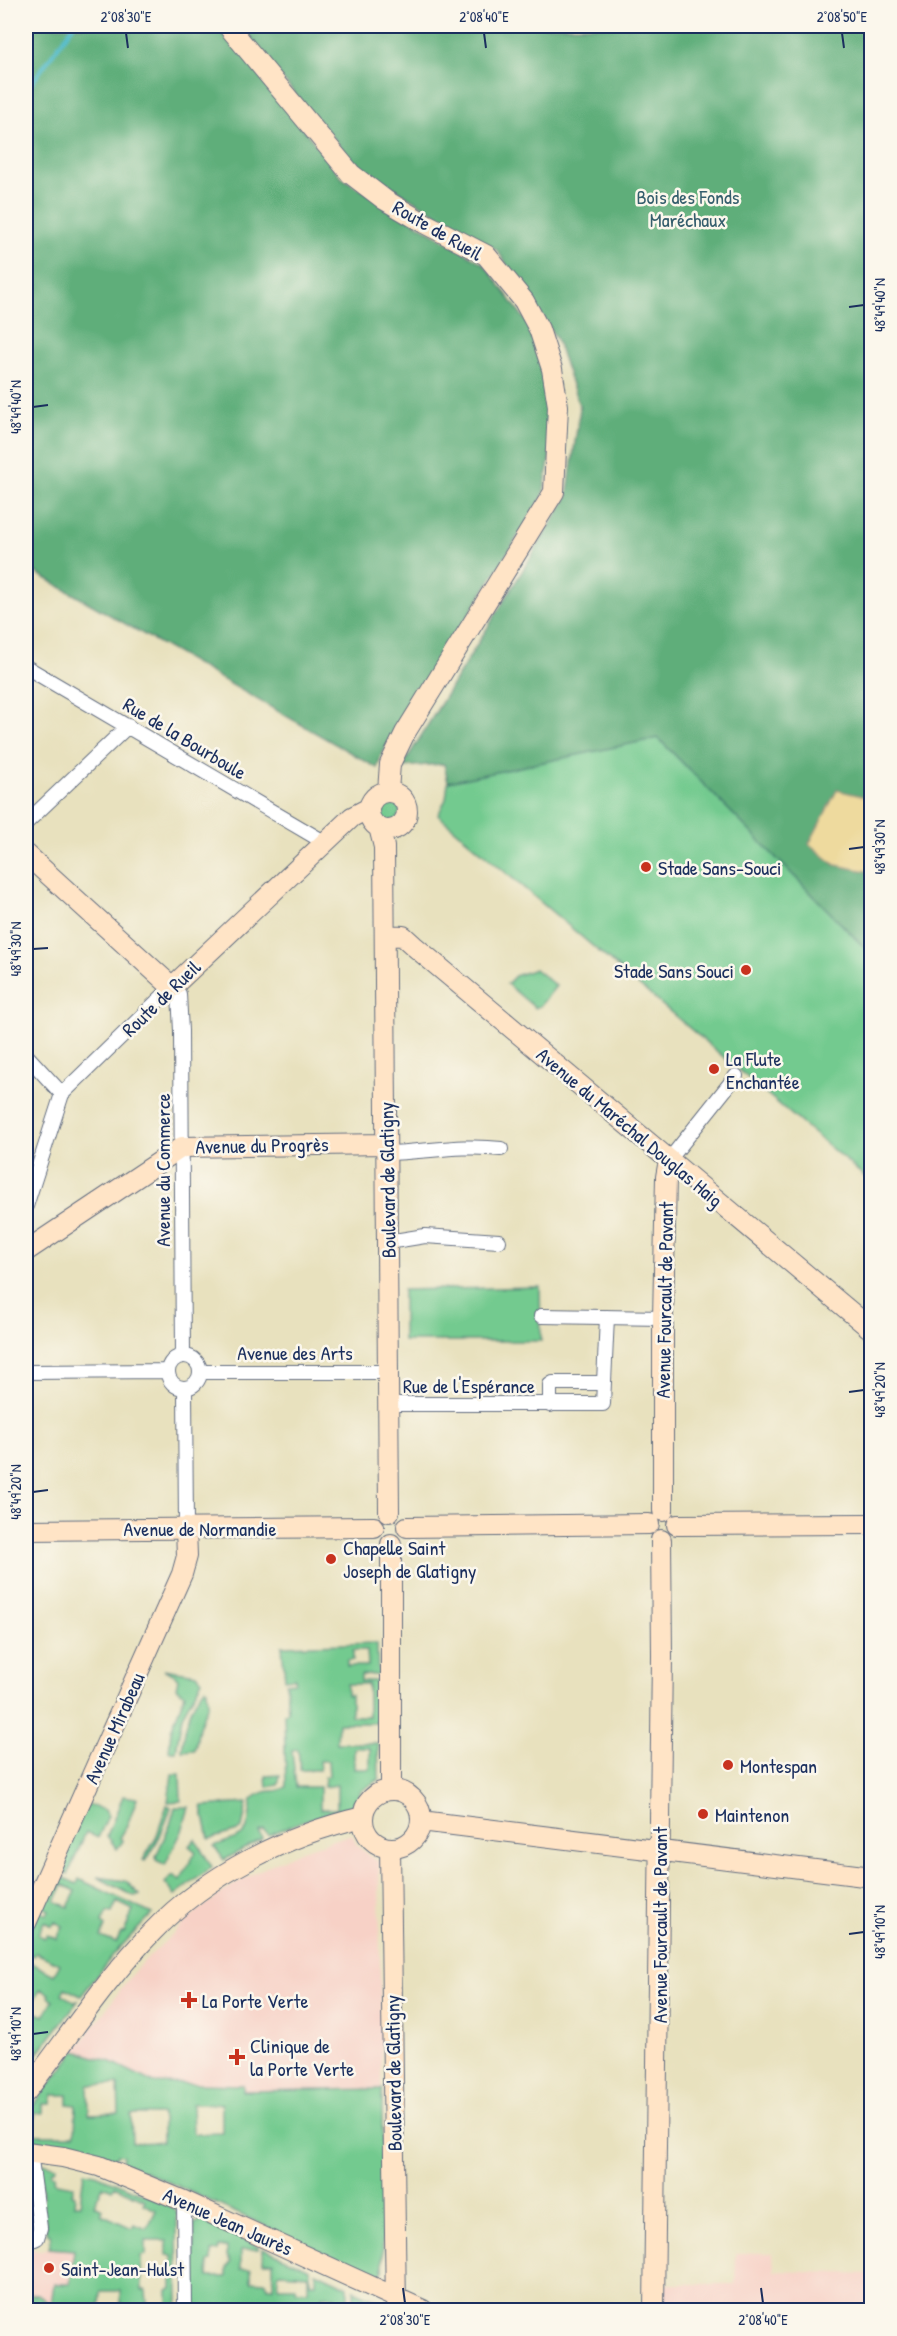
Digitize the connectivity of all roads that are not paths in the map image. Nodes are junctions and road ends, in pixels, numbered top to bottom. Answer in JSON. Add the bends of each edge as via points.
{"nodes":[{"id":1,"x":228,"y":26,"type":"edge"},
{"id":2,"x":26,"y":667,"type":"edge"},
{"id":3,"x":128,"y":726,"type":"junction"},
{"id":4,"x":388,"y":791,"type":"junction"},
{"id":5,"x":379,"y":822,"type":"junction"},
{"id":6,"x":26,"y":823,"type":"edge"},
{"id":7,"x":324,"y":843,"type":"junction"},
{"id":8,"x":26,"y":854,"type":"edge"},
{"id":9,"x":385,"y":935,"type":"junction"},
{"id":10,"x":172,"y":987,"type":"junction"},
{"id":11,"x":26,"y":1055,"type":"edge"},
{"id":12,"x":736,"y":1076,"type":"dead end"},
{"id":13,"x":62,"y":1094,"type":"junction"},
{"id":14,"x":182,"y":1147,"type":"junction"},
{"id":15,"x":386,"y":1149,"type":"junction"},
{"id":16,"x":501,"y":1149,"type":"dead end"},
{"id":17,"x":669,"y":1160,"type":"junction"},
{"id":18,"x":26,"y":1206,"type":"edge"},
{"id":19,"x":499,"y":1241,"type":"dead end"},
{"id":20,"x":388,"y":1242,"type":"junction"},
{"id":21,"x":26,"y":1251,"type":"edge"},
{"id":22,"x":541,"y":1316,"type":"dead end"},
{"id":23,"x":607,"y":1317,"type":"junction"},
{"id":24,"x":663,"y":1318,"type":"junction"},
{"id":25,"x":872,"y":1330,"type":"edge"},
{"id":26,"x":183,"y":1356,"type":"junction"},
{"id":27,"x":168,"y":1371,"type":"junction"},
{"id":28,"x":26,"y":1372,"type":"edge"},
{"id":29,"x":201,"y":1372,"type":"junction"},
{"id":30,"x":389,"y":1372,"type":"junction"},
{"id":31,"x":604,"y":1383,"type":"junction"},
{"id":32,"x":185,"y":1389,"type":"junction"},
{"id":33,"x":389,"y":1404,"type":"junction"},
{"id":34,"x":550,"y":1405,"type":"junction"},
{"id":35,"x":389,"y":1512,"type":"junction"},
{"id":36,"x":656,"y":1518,"type":"junction"},
{"id":37,"x":872,"y":1524,"type":"edge"},
{"id":38,"x":677,"y":1525,"type":"junction"},
{"id":39,"x":374,"y":1527,"type":"junction"},
{"id":40,"x":407,"y":1527,"type":"junction"},
{"id":41,"x":186,"y":1528,"type":"junction"},
{"id":42,"x":26,"y":1530,"type":"edge"},
{"id":43,"x":661,"y":1540,"type":"junction"},
{"id":44,"x":391,"y":1544,"type":"junction"},
{"id":45,"x":391,"y":1790,"type":"junction"},
{"id":46,"x":363,"y":1817,"type":"junction"},
{"id":47,"x":421,"y":1821,"type":"junction"},
{"id":48,"x":390,"y":1848,"type":"junction"},
{"id":49,"x":659,"y":1850,"type":"junction"},
{"id":50,"x":872,"y":1877,"type":"edge"},
{"id":51,"x":26,"y":1923,"type":"edge"},
{"id":52,"x":26,"y":2092,"type":"edge"},
{"id":53,"x":28,"y":2152,"type":"edge"},
{"id":54,"x":184,"y":2201,"type":"junction"},
{"id":55,"x":26,"y":2243,"type":"edge"},
{"id":56,"x":396,"y":2304,"type":"edge"},
{"id":57,"x":185,"y":2310,"type":"edge"},
{"id":58,"x":423,"y":2310,"type":"edge"},
{"id":59,"x":654,"y":2310,"type":"edge"}],
"edges":[{"from":1,"to":4,"type":"street","name":"Route de Rueil","via":[[351,174],[385,200],[486,255],[524,301],[539,329],[552,369],[558,406],[554,492],[405,733],[390,764]]},
{"from":2,"to":3,"type":"street","name":"Rue de la Bourboule"},
{"from":3,"to":6,"type":"street"},
{"from":3,"to":7,"type":"street","name":"Rue de la Bourboule"},
{"from":4,"to":5,"type":"street","via":[[376,796]]},
{"from":4,"to":5,"type":"street","via":[[403,798],[408,808],[405,821]]},
{"from":5,"to":7,"type":"street","name":"Route de Rueil","via":[[347,822]]},
{"from":5,"to":9,"type":"street","name":"Boulevard de Glatigny","via":[[384,848]]},
{"from":7,"to":10,"type":"street","name":"Route de Rueil"},
{"from":8,"to":10,"type":"street"},
{"from":9,"to":15,"type":"street","name":"Boulevard de Glatigny"},
{"from":9,"to":17,"type":"street","name":"Avenue du Maréchal Douglas Haig","via":[[403,936]]},
{"from":10,"to":13,"type":"street","name":"Route de Rueil"},
{"from":10,"to":14,"type":"street","name":"Avenue du Commerce","via":[[179,994]]},
{"from":11,"to":13,"type":"street"},
{"from":12,"to":17,"type":"street"},
{"from":13,"to":18,"type":"street","name":"Route de Rueil"},
{"from":14,"to":15,"type":"street","name":"Avenue du Progrès"},
{"from":14,"to":21,"type":"street","name":"Avenue du Progrès"},
{"from":14,"to":26,"type":"street","name":"Avenue du Commerce"},
{"from":15,"to":16,"type":"street"},
{"from":15,"to":20,"type":"street","name":"Boulevard de Glatigny"},
{"from":17,"to":24,"type":"street","name":"Avenue Fourcault de Pavant"},
{"from":17,"to":25,"type":"street","name":"Avenue du Maréchal Douglas Haig"},
{"from":19,"to":20,"type":"street","via":[[425,1236]]},
{"from":20,"to":30,"type":"street","name":"Boulevard de Glatigny"},
{"from":22,"to":23,"type":"street"},
{"from":23,"to":24,"type":"street"},
{"from":23,"to":31,"type":"street","name":"Rue de l'Espérance"},
{"from":24,"to":36,"type":"street","name":"Avenue Fourcault de Pavant"},
{"from":26,"to":27,"type":"street","via":[[171,1363]]},
{"from":26,"to":29,"type":"street","via":[[197,1362]]},
{"from":27,"to":28,"type":"street"},
{"from":27,"to":32,"type":"street","via":[[171,1382]]},
{"from":29,"to":30,"type":"street","name":"Avenue des Arts"},
{"from":29,"to":32,"type":"street","via":[[198,1382]]},
{"from":30,"to":33,"type":"street","name":"Boulevard de Glatigny"},
{"from":31,"to":34,"type":"street","name":"Rue de l'Espérance","via":[[603,1404]]},
{"from":31,"to":34,"type":"street","name":"Rue de l'Espérance","via":[[553,1383]]},
{"from":32,"to":41,"type":"street"},
{"from":33,"to":34,"type":"street","name":"Rue de l'Espérance"},
{"from":33,"to":35,"type":"street","name":"Boulevard de Glatigny"},
{"from":35,"to":39,"type":"street","via":[[377,1518]]},
{"from":35,"to":40,"type":"street","via":[[399,1514]]},
{"from":36,"to":38,"type":"street","via":[[674,1517]]},
{"from":36,"to":40,"type":"street"},
{"from":36,"to":43,"type":"street","via":[[653,1536]]},
{"from":37,"to":38,"type":"street"},
{"from":38,"to":43,"type":"street","via":[[672,1536]]},
{"from":39,"to":41,"type":"street","name":"Avenue de Normandie"},
{"from":39,"to":44,"type":"street","via":[[381,1541]]},
{"from":40,"to":44,"type":"street","via":[[400,1541]]},
{"from":41,"to":42,"type":"street","name":"Avenue de Normandie"},
{"from":41,"to":51,"type":"street","name":"Avenue Mirabeau","via":[[187,1556],[182,1574]]},
{"from":43,"to":49,"type":"street","name":"Avenue Fourcault de Pavant"},
{"from":44,"to":45,"type":"street"},
{"from":45,"to":46,"type":"street","via":[[379,1792],[369,1800]]},
{"from":45,"to":47,"type":"street","via":[[405,1793],[415,1801]]},
{"from":46,"to":48,"type":"street","via":[[374,1842]]},
{"from":46,"to":52,"type":"street","via":[[253,1858],[179,1907],[153,1930],[109,1981]]},
{"from":47,"to":48,"type":"street","via":[[408,1843]]},
{"from":47,"to":49,"type":"street"},
{"from":48,"to":56,"type":"street","name":"Boulevard de Glatigny"},
{"from":49,"to":50,"type":"street"},
{"from":49,"to":59,"type":"street","name":"Avenue Fourcault de Pavant"},
{"from":53,"to":54,"type":"street","name":"Avenue Jean Jaurès","via":[[99,2166]]},
{"from":53,"to":55,"type":"street","via":[[40,2228],[37,2238]]},
{"from":54,"to":56,"type":"street","name":"Avenue Jean Jaurès"},
{"from":54,"to":57,"type":"street"},
{"from":56,"to":58,"type":"street","name":"Avenue Jean Jaurès"}]}
